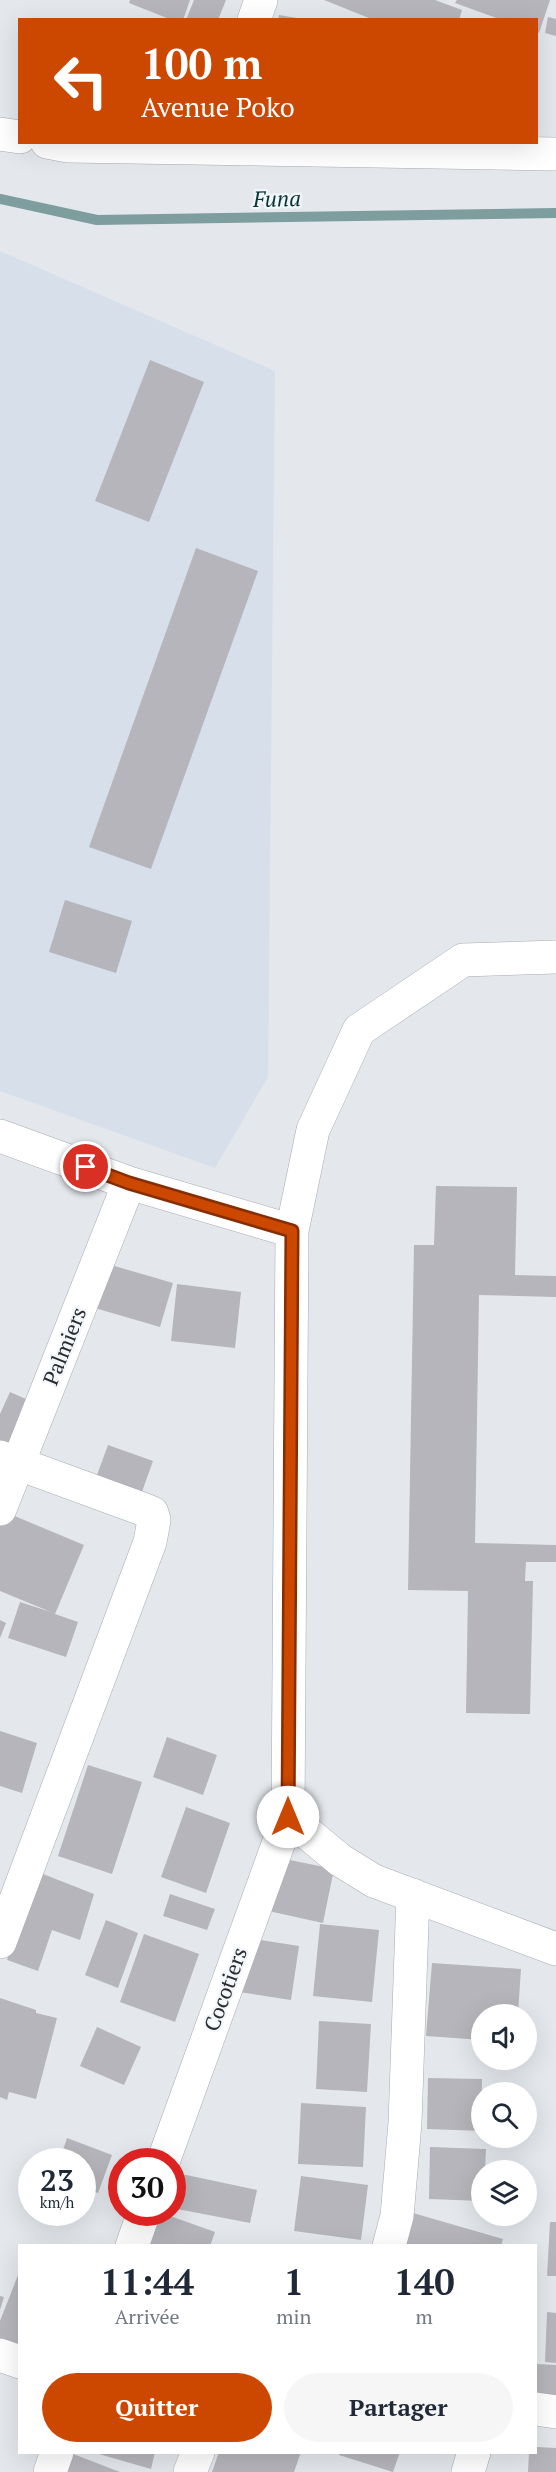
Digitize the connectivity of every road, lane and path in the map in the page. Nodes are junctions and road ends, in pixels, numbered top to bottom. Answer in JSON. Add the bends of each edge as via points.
{"nodes":[{"id":1,"x":261,"y":0,"type":"edge"},
{"id":2,"x":255,"y":18,"type":"edge"},
{"id":3,"x":0,"y":134,"type":"edge"},
{"id":4,"x":18,"y":138,"type":"edge"},
{"id":5,"x":58,"y":144,"type":"edge"},
{"id":6,"x":205,"y":146,"type":"edge"},
{"id":7,"x":556,"y":154,"type":"edge"},
{"id":8,"x":556,"y":957,"type":"edge"},
{"id":9,"x":0,"y":1136,"type":"edge"},
{"id":10,"x":129,"y":1183,"type":"junction"},
{"id":11,"x":292,"y":1231,"type":"junction"},
{"id":12,"x":9,"y":1460,"type":"edge"},
{"id":13,"x":0,"y":1509,"type":"edge"},
{"id":14,"x":288,"y":1817,"type":"junction"},
{"id":15,"x":413,"y":1895,"type":"junction"},
{"id":16,"x":0,"y":1942,"type":"edge"},
{"id":17,"x":556,"y":1949,"type":"edge"},
{"id":18,"x":168,"y":2148,"type":"edge"},
{"id":19,"x":139,"y":2226,"type":"edge"},
{"id":20,"x":133,"y":2244,"type":"edge"},
{"id":21,"x":389,"y":2244,"type":"edge"},
{"id":22,"x":0,"y":2355,"type":"edge"},
{"id":23,"x":18,"y":2361,"type":"edge"},
{"id":24,"x":537,"y":2409,"type":"edge"},
{"id":25,"x":556,"y":2412,"type":"edge"},
{"id":26,"x":56,"y":2454,"type":"edge"},
{"id":27,"x":197,"y":2454,"type":"edge"},
{"id":28,"x":473,"y":2454,"type":"edge"},
{"id":29,"x":488,"y":2454,"type":"edge"},
{"id":30,"x":50,"y":2472,"type":"edge"},
{"id":31,"x":190,"y":2472,"type":"edge"},
{"id":32,"x":468,"y":2472,"type":"edge"},
{"id":33,"x":487,"y":2472,"type":"edge"}],
"edges":[{"from":1,"to":2,"type":"street"},
{"from":3,"to":4,"type":"street"},
{"from":5,"to":6,"type":"street"},
{"from":6,"to":7,"type":"street"},
{"from":8,"to":11,"type":"street","name":"Cocotiers","via":[[463,960],[360,1030],[313,1130]]},
{"from":9,"to":10,"type":"street"},
{"from":10,"to":11,"type":"street"},
{"from":10,"to":12,"type":"street","name":"Palmiers"},
{"from":11,"to":14,"type":"street","name":"Cocotiers"},
{"from":12,"to":13,"type":"street","name":"Palmiers"},
{"from":12,"to":16,"type":"street","via":[[145,1510],[152,1513],[154,1520],[150,1542]]},
{"from":14,"to":15,"type":"street","via":[[340,1860],[374,1881]]},
{"from":14,"to":18,"type":"street","name":"Cocotiers"},
{"from":15,"to":17,"type":"street"},
{"from":15,"to":21,"type":"street","via":[[405,2123],[397,2216]]},
{"from":19,"to":20,"type":"street"},
{"from":22,"to":23,"type":"street"},
{"from":24,"to":25,"type":"street"},
{"from":26,"to":30,"type":"street"},
{"from":27,"to":31,"type":"street"},
{"from":28,"to":32,"type":"street"},
{"from":29,"to":33,"type":"street"}]}
